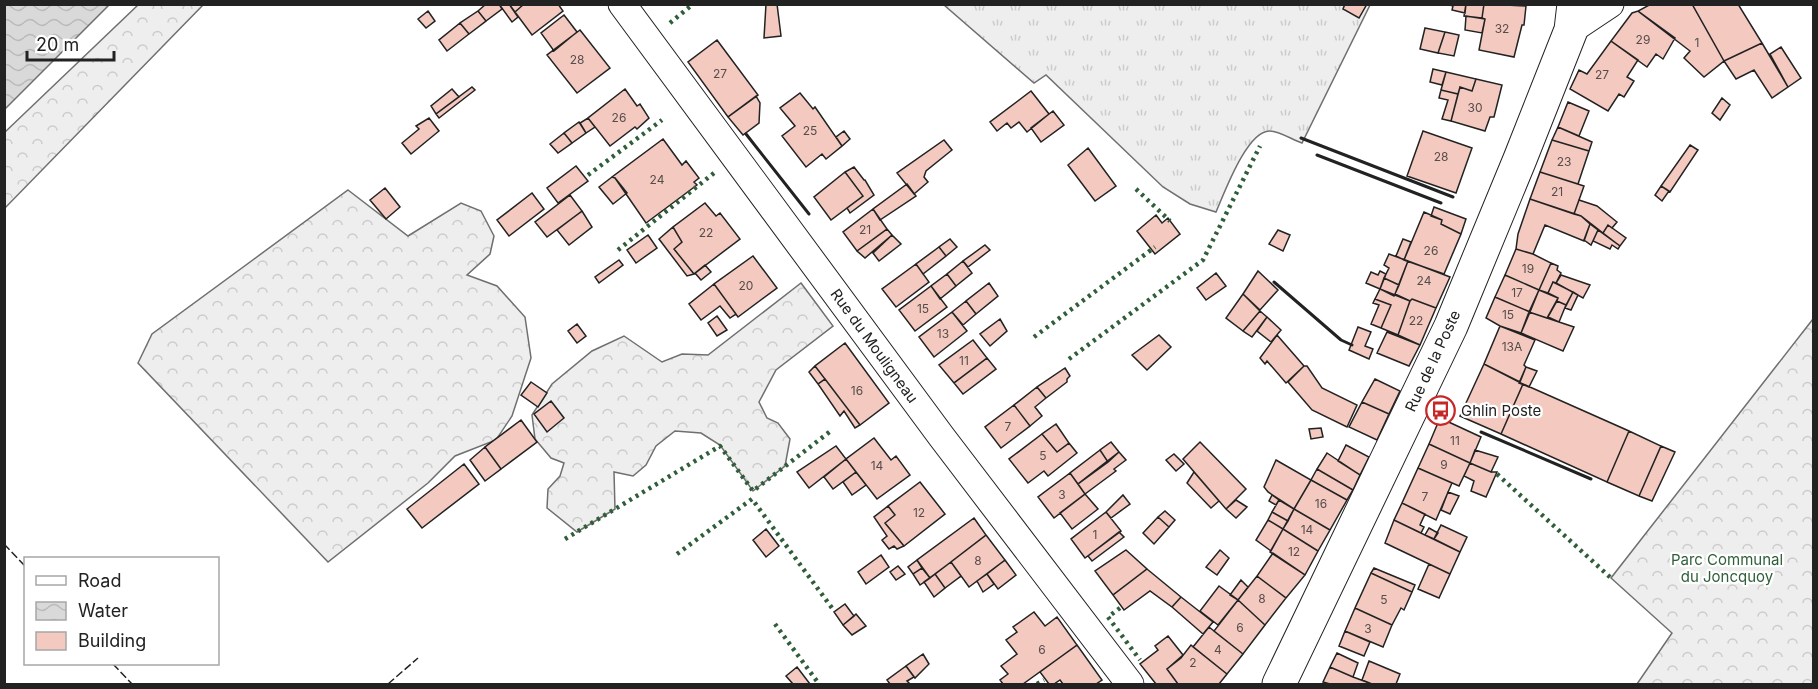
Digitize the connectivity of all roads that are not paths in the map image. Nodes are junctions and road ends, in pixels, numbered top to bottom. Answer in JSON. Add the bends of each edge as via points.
{"nodes":[{"id":1,"x":622,"y":4,"type":"edge"},
{"id":2,"x":1610,"y":4,"type":"edge"},
{"id":3,"x":1573,"y":17,"type":"edge"},
{"id":4,"x":1130,"y":684,"type":"edge"},
{"id":5,"x":1279,"y":684,"type":"edge"}],
"edges":[{"from":1,"to":4,"type":"street","name":"Rue du Mouligneau"},
{"from":2,"to":3,"type":"street"},
{"from":3,"to":5,"type":"street","name":"Rue de la Poste","via":[[1451,326]]}]}
